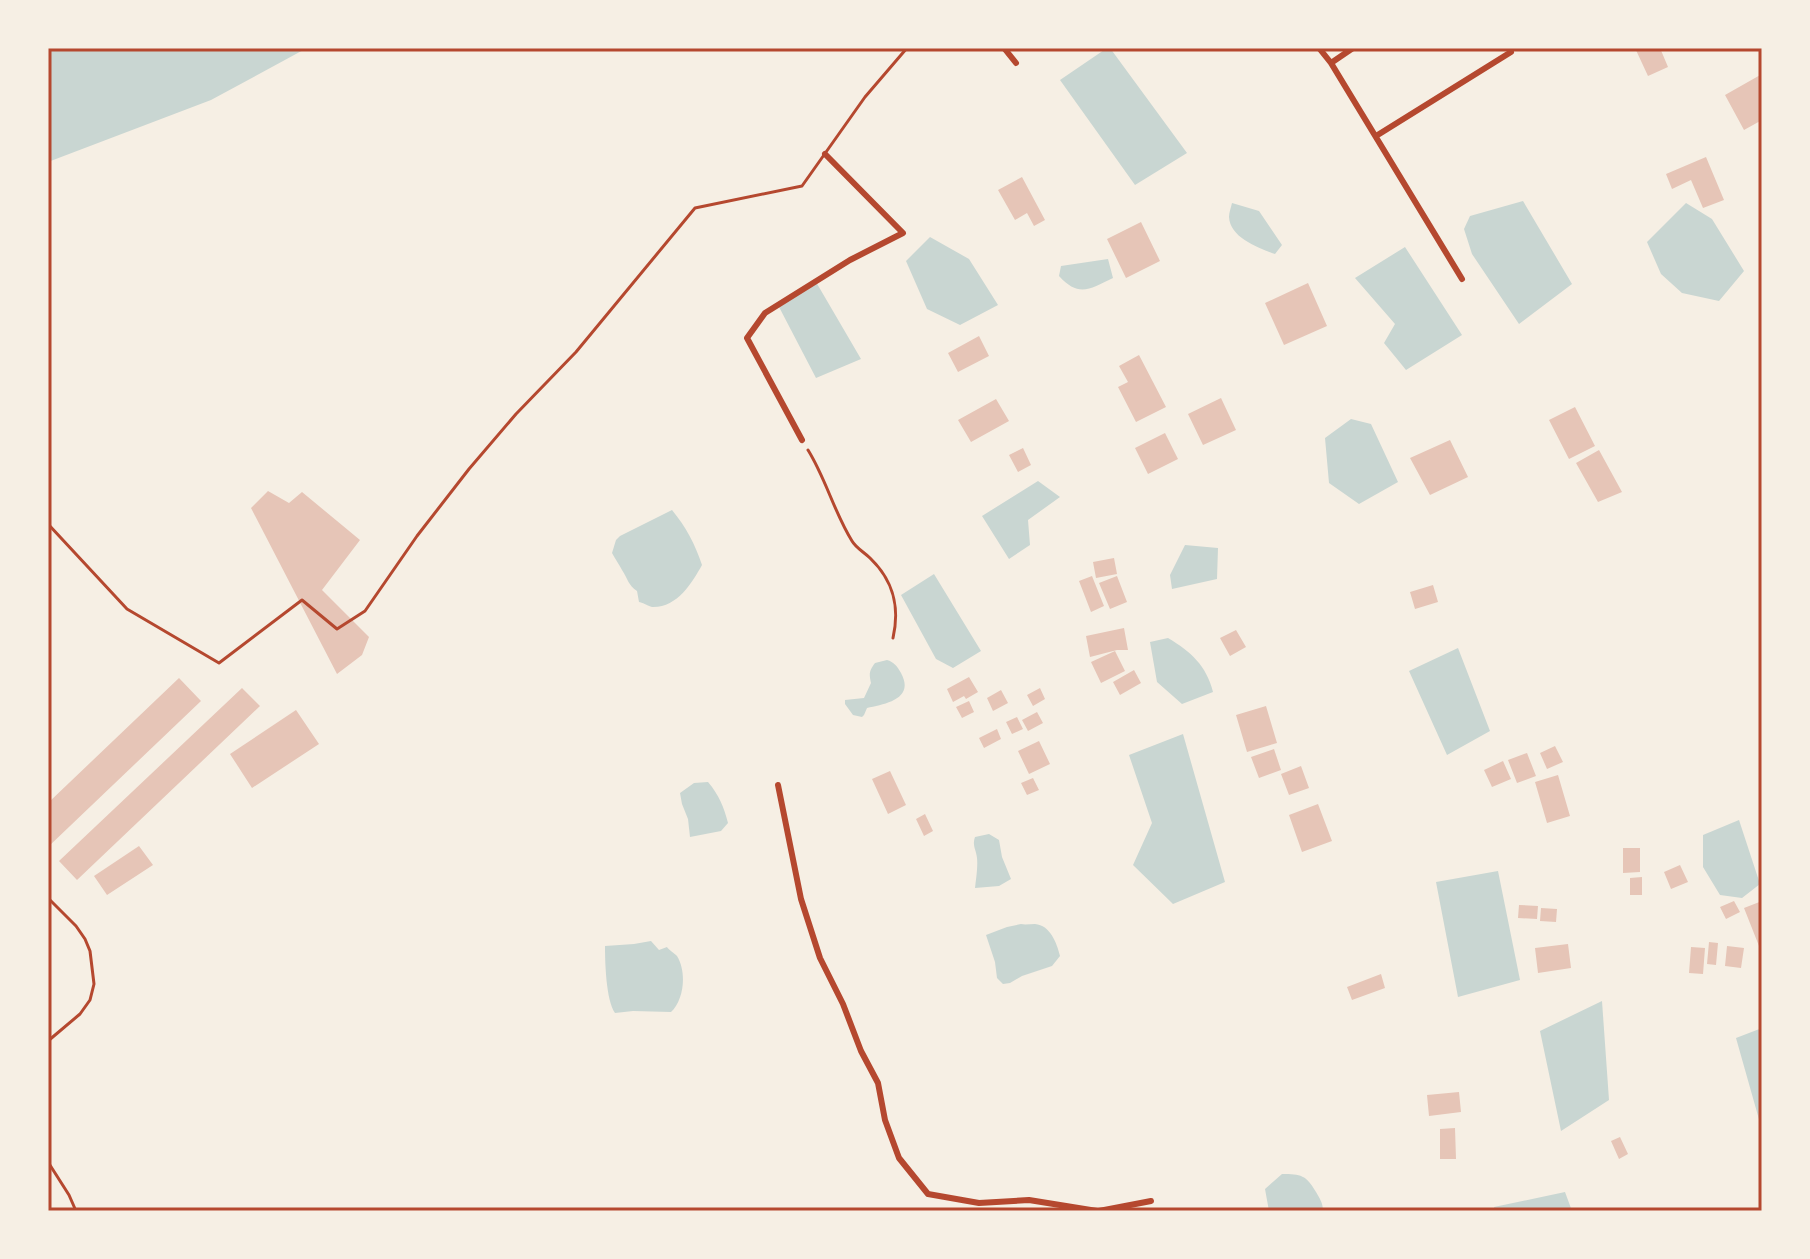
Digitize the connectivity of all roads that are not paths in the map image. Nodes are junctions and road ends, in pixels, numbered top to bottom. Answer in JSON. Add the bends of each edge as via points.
{"nodes":[{"id":1,"x":907,"y":48,"type":"edge"},
{"id":2,"x":1004,"y":48,"type":"edge"},
{"id":3,"x":1319,"y":48,"type":"edge"},
{"id":4,"x":1353,"y":48,"type":"edge"},
{"id":5,"x":1511,"y":52,"type":"dead end"},
{"id":6,"x":1016,"y":63,"type":"dead end"},
{"id":7,"x":1331,"y":63,"type":"junction"},
{"id":8,"x":1376,"y":136,"type":"junction"},
{"id":9,"x":825,"y":154,"type":"junction"},
{"id":10,"x":1462,"y":279,"type":"dead end"},
{"id":11,"x":802,"y":440,"type":"road end"},
{"id":12,"x":48,"y":524,"type":"edge"},
{"id":13,"x":778,"y":785,"type":"dead end"},
{"id":14,"x":48,"y":898,"type":"edge"},
{"id":15,"x":48,"y":1041,"type":"edge"},
{"id":16,"x":48,"y":1162,"type":"edge"},
{"id":17,"x":1029,"y":1200,"type":"junction"},
{"id":18,"x":1151,"y":1201,"type":"dead end"},
{"id":19,"x":76,"y":1211,"type":"edge"},
{"id":20,"x":1032,"y":1211,"type":"edge"},
{"id":21,"x":1098,"y":1211,"type":"edge"}],
"edges":[{"from":1,"to":9,"type":"lane"},
{"from":2,"to":6,"type":"street"},
{"from":3,"to":7,"type":"street"},
{"from":4,"to":7,"type":"street"},
{"from":5,"to":8,"type":"street"},
{"from":7,"to":8,"type":"street"},
{"from":8,"to":10,"type":"street"},
{"from":9,"to":11,"type":"street","via":[[903,233],[765,313],[747,338]]},
{"from":9,"to":12,"type":"lane","via":[[802,186],[695,208],[576,352],[469,469],[365,611],[337,629],[302,600],[219,663],[127,609]]},
{"from":13,"to":17,"type":"street","via":[[801,899],[820,958],[878,1083],[899,1158],[928,1194],[979,1203]]},
{"from":14,"to":15,"type":"lane","via":[[85,939],[94,984],[80,1014]]},
{"from":16,"to":19,"type":"lane"},
{"from":17,"to":20,"type":"street"},
{"from":17,"to":21,"type":"street"},
{"from":18,"to":21,"type":"street"}]}
